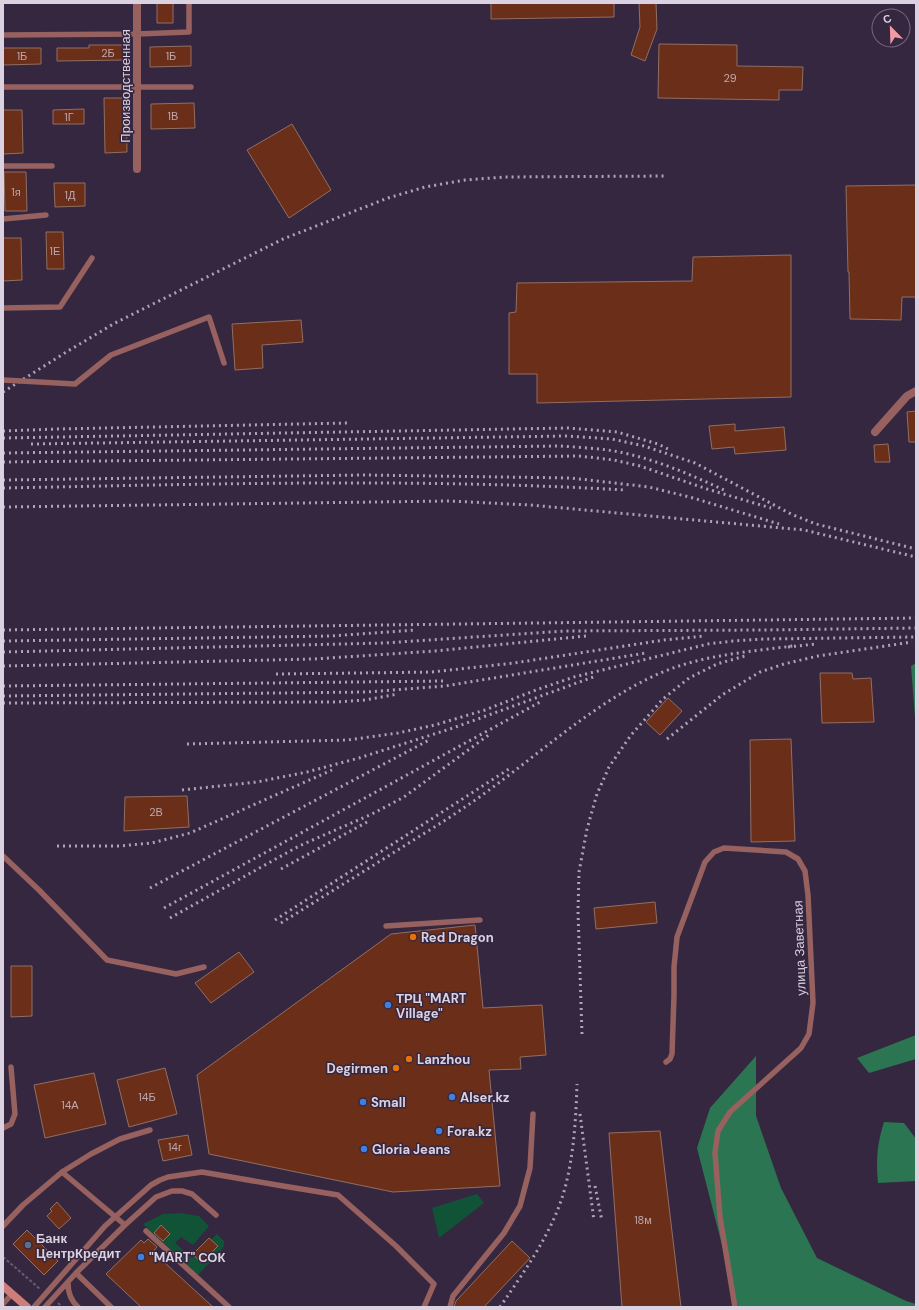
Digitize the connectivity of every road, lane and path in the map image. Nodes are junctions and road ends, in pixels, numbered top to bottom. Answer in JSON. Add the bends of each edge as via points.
{"nodes":[{"id":1,"x":137,"y":3,"type":"edge"},
{"id":2,"x":189,"y":3,"type":"edge"},
{"id":3,"x":137,"y":34,"type":"junction"},
{"id":4,"x":3,"y":35,"type":"edge"},
{"id":5,"x":137,"y":86,"type":"junction"},
{"id":6,"x":3,"y":87,"type":"edge"},
{"id":7,"x":191,"y":87,"type":"dead end"},
{"id":8,"x":3,"y":166,"type":"edge"},
{"id":9,"x":52,"y":166,"type":"dead end"},
{"id":10,"x":137,"y":169,"type":"dead end"},
{"id":11,"x":46,"y":215,"type":"dead end"},
{"id":12,"x":3,"y":218,"type":"edge"},
{"id":13,"x":92,"y":258,"type":"dead end"},
{"id":14,"x":3,"y":308,"type":"edge"},
{"id":15,"x":224,"y":363,"type":"dead end"},
{"id":16,"x":3,"y":380,"type":"edge"},
{"id":17,"x":916,"y":390,"type":"edge"},
{"id":18,"x":875,"y":432,"type":"dead end"},
{"id":19,"x":3,"y":856,"type":"edge"},
{"id":20,"x":480,"y":920,"type":"dead end"},
{"id":21,"x":386,"y":926,"type":"dead end"},
{"id":22,"x":204,"y":967,"type":"dead end"},
{"id":23,"x":666,"y":1062,"type":"dead end"},
{"id":24,"x":11,"y":1067,"type":"dead end"},
{"id":25,"x":533,"y":1114,"type":"dead end"},
{"id":26,"x":3,"y":1128,"type":"edge"},
{"id":27,"x":150,"y":1130,"type":"dead end"},
{"id":28,"x":62,"y":1172,"type":"junction"},
{"id":29,"x":216,"y":1215,"type":"dead end"},
{"id":30,"x":116,"y":1216,"type":"junction"},
{"id":31,"x":125,"y":1225,"type":"junction"},
{"id":32,"x":3,"y":1226,"type":"edge"},
{"id":33,"x":146,"y":1231,"type":"dead end"},
{"id":34,"x":3,"y":1258,"type":"edge"},
{"id":35,"x":76,"y":1273,"type":"junction"},
{"id":36,"x":68,"y":1283,"type":"junction"},
{"id":37,"x":3,"y":1286,"type":"edge"},
{"id":38,"x":12,"y":1294,"type":"junction"},
{"id":39,"x":46,"y":1294,"type":"junction"},
{"id":40,"x":52,"y":1299,"type":"junction"},
{"id":41,"x":3,"y":1304,"type":"edge"},
{"id":42,"x":27,"y":1307,"type":"edge"},
{"id":43,"x":34,"y":1307,"type":"edge"},
{"id":44,"x":45,"y":1307,"type":"edge"},
{"id":45,"x":62,"y":1307,"type":"edge"},
{"id":46,"x":78,"y":1307,"type":"edge"},
{"id":47,"x":111,"y":1307,"type":"edge"},
{"id":48,"x":229,"y":1307,"type":"edge"},
{"id":49,"x":424,"y":1307,"type":"edge"},
{"id":50,"x":450,"y":1307,"type":"edge"},
{"id":51,"x":734,"y":1307,"type":"edge"}],
"edges":[{"from":1,"to":3,"type":"street","name":"Производственная"},
{"from":2,"to":3,"type":"lane","via":[[189,32]]},
{"from":3,"to":4,"type":"lane"},
{"from":3,"to":5,"type":"street","name":"Производственная"},
{"from":5,"to":6,"type":"lane"},
{"from":5,"to":7,"type":"lane"},
{"from":5,"to":10,"type":"street","name":"Производственная"},
{"from":8,"to":9,"type":"lane"},
{"from":11,"to":12,"type":"lane"},
{"from":13,"to":14,"type":"lane","via":[[60,307]]},
{"from":15,"to":16,"type":"lane","bridge":true,"via":[[209,318],[111,355],[75,384]]},
{"from":17,"to":18,"type":"street","via":[[907,396]]},
{"from":19,"to":22,"type":"lane","via":[[107,960],[176,974]]},
{"from":20,"to":21,"type":"lane"},
{"from":23,"to":51,"type":"lane","name":"улица Заветная","via":[[672,1054],[677,936],[705,862],[714,852],[724,848],[786,852],[798,859],[805,871],[808,895],[813,1003],[809,1034],[801,1048],[730,1112],[718,1132],[715,1153],[720,1217]]},
{"from":24,"to":26,"type":"lane","via":[[15,1114],[11,1124]]},
{"from":25,"to":50,"type":"lane","via":[[530,1168],[520,1206],[504,1233],[453,1296]]},
{"from":27,"to":28,"type":"lane","via":[[120,1139]]},
{"from":28,"to":30,"type":"lane"},
{"from":28,"to":32,"type":"lane"},
{"from":29,"to":31,"type":"lane","via":[[192,1194],[172,1192],[156,1197]]},
{"from":30,"to":31,"type":"lane"},
{"from":30,"to":39,"type":"lane"},
{"from":30,"to":49,"type":"lane","via":[[160,1180],[202,1172],[338,1195],[396,1246],[434,1284]]},
{"from":31,"to":35,"type":"lane"},
{"from":33,"to":48,"type":"lane"},
{"from":34,"to":39,"type":"path"},
{"from":35,"to":36,"type":"lane"},
{"from":35,"to":47,"type":"lane"},
{"from":36,"to":40,"type":"lane"},
{"from":36,"to":46,"type":"lane","via":[[68,1292]]},
{"from":37,"to":38,"type":"main road"},
{"from":38,"to":41,"type":"lane"},
{"from":38,"to":42,"type":"main road"},
{"from":39,"to":43,"type":"lane"},
{"from":40,"to":44,"type":"lane"},
{"from":40,"to":45,"type":"path"}]}
